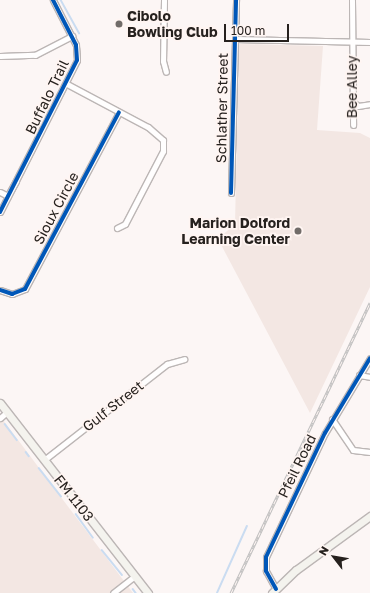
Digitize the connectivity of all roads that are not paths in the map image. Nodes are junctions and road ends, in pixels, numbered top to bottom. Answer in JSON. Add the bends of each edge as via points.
{"nodes":[{"id":1,"x":53,"y":0,"type":"edge"},
{"id":2,"x":164,"y":0,"type":"edge"},
{"id":3,"x":236,"y":0,"type":"edge"},
{"id":4,"x":352,"y":0,"type":"edge"},
{"id":5,"x":72,"y":36,"type":"junction"},
{"id":6,"x":235,"y":39,"type":"junction"},
{"id":7,"x":352,"y":42,"type":"junction"},
{"id":8,"x":370,"y":42,"type":"edge"},
{"id":9,"x":0,"y":56,"type":"edge"},
{"id":10,"x":166,"y":72,"type":"dead end"},
{"id":11,"x":67,"y":84,"type":"junction"},
{"id":12,"x":353,"y":102,"type":"junction"},
{"id":13,"x":370,"y":104,"type":"edge"},
{"id":14,"x":119,"y":112,"type":"junction"},
{"id":15,"x":353,"y":125,"type":"dead end"},
{"id":16,"x":0,"y":192,"type":"edge"},
{"id":17,"x":231,"y":193,"type":"dead end"},
{"id":18,"x":8,"y":196,"type":"junction"},
{"id":19,"x":0,"y":212,"type":"edge"},
{"id":20,"x":117,"y":228,"type":"dead end"},
{"id":21,"x":0,"y":290,"type":"edge"},
{"id":22,"x":370,"y":358,"type":"edge"},
{"id":23,"x":184,"y":359,"type":"dead end"},
{"id":24,"x":360,"y":375,"type":"junction"},
{"id":25,"x":370,"y":377,"type":"edge"},
{"id":26,"x":0,"y":403,"type":"edge"},
{"id":27,"x":7,"y":412,"type":"junction"},
{"id":28,"x":0,"y":418,"type":"edge"},
{"id":29,"x":332,"y":419,"type":"junction"},
{"id":30,"x":370,"y":452,"type":"edge"},
{"id":31,"x":44,"y":460,"type":"junction"},
{"id":32,"x":370,"y":516,"type":"edge"},
{"id":33,"x":135,"y":576,"type":"junction"},
{"id":34,"x":274,"y":591,"type":"edge"},
{"id":35,"x":113,"y":593,"type":"edge"},
{"id":36,"x":148,"y":593,"type":"edge"}],
"edges":[{"from":1,"to":5,"type":"street","name":"Buffalo Trail"},
{"from":2,"to":10,"type":"street","via":[[163,61]]},
{"from":3,"to":6,"type":"street","name":"Schlather Street"},
{"from":4,"to":7,"type":"street","name":"Bee Alley"},
{"from":5,"to":9,"type":"street","via":[[35,55]]},
{"from":5,"to":11,"type":"street","name":"Buffalo Trail","via":[[78,56]]},
{"from":6,"to":7,"type":"street"},
{"from":6,"to":17,"type":"street","name":"Schlather Street"},
{"from":7,"to":8,"type":"street"},
{"from":7,"to":12,"type":"street","name":"Bee Alley"},
{"from":11,"to":14,"type":"street"},
{"from":11,"to":18,"type":"street","name":"Buffalo Trail"},
{"from":12,"to":13,"type":"street","via":[[358,106]]},
{"from":12,"to":15,"type":"street","name":"Bee Alley"},
{"from":14,"to":20,"type":"street","via":[[156,132],[164,147],[125,224]]},
{"from":14,"to":21,"type":"street","name":"Sioux Circle","via":[[25,289],[12,294]]},
{"from":16,"to":18,"type":"street"},
{"from":18,"to":19,"type":"street","name":"Buffalo Trail"},
{"from":22,"to":24,"type":"street","name":"Pfeil Road"},
{"from":23,"to":31,"type":"street","name":"Gulf Street","via":[[167,364]]},
{"from":24,"to":25,"type":"street"},
{"from":24,"to":29,"type":"street","name":"Pfeil Road"},
{"from":26,"to":27,"type":"main road","name":"FM 1103","number":"FM 1103"},
{"from":27,"to":28,"type":"street"},
{"from":27,"to":31,"type":"main road","name":"FM 1103","number":"FM 1103"},
{"from":29,"to":30,"type":"street","via":[[354,450]]},
{"from":29,"to":34,"type":"street","name":"Pfeil Road","via":[[266,557],[266,571]]},
{"from":31,"to":33,"type":"main road","name":"FM 1103","number":"FM 1103"},
{"from":32,"to":34,"type":"main road"},
{"from":33,"to":35,"type":"street"},
{"from":33,"to":36,"type":"main road","name":"FM 1103","number":"FM 1103"}]}
